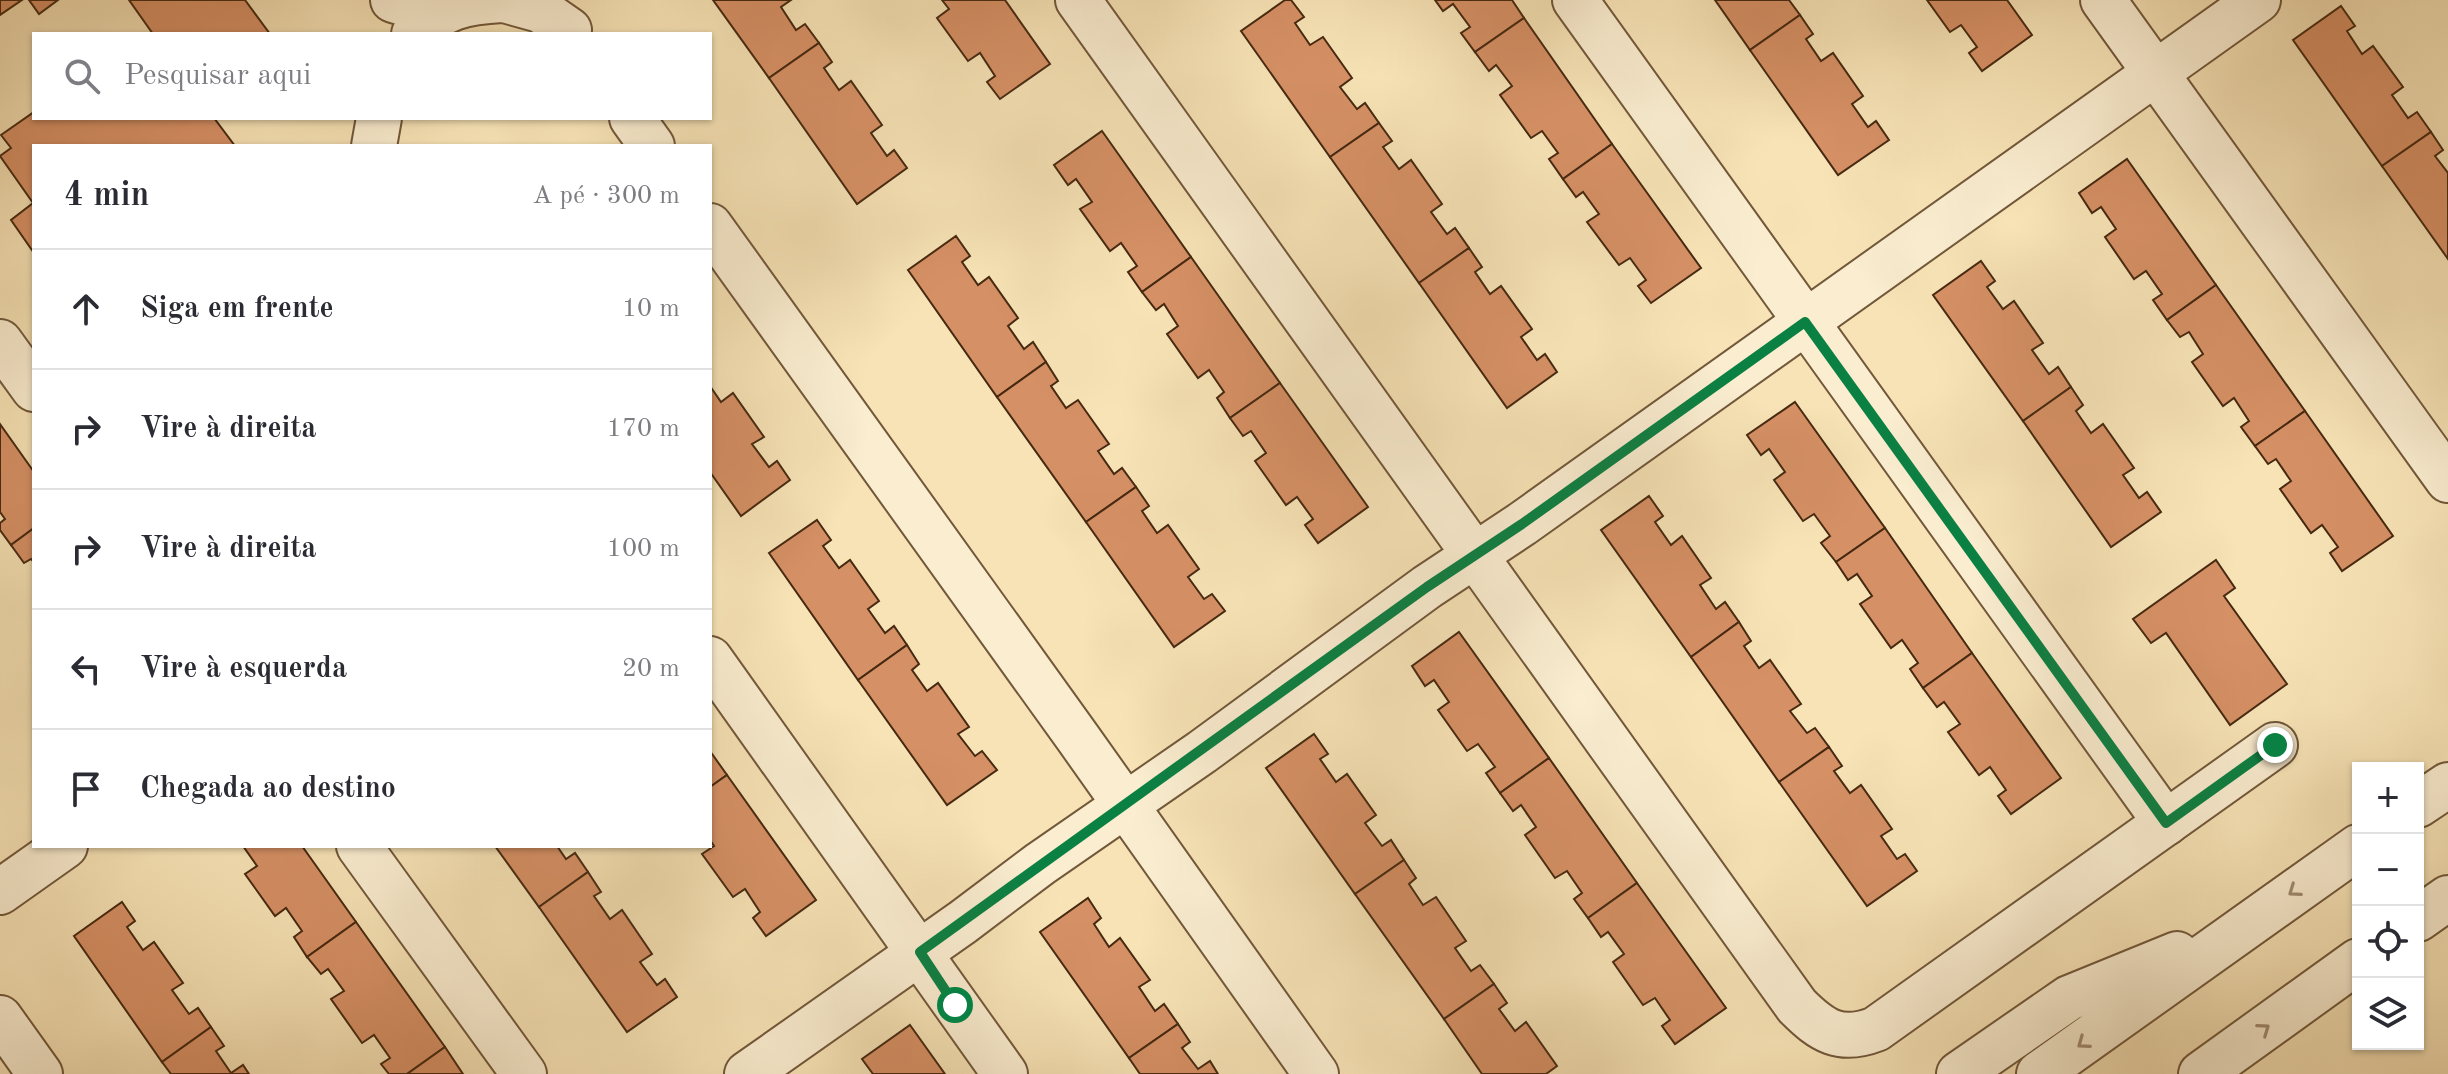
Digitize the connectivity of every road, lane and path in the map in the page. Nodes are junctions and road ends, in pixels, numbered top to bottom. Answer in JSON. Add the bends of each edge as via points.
{"nodes":[{"id":1,"x":503,"y":0,"type":"edge"},
{"id":2,"x":1078,"y":0,"type":"edge"},
{"id":3,"x":1575,"y":0,"type":"edge"},
{"id":4,"x":2103,"y":0,"type":"edge"},
{"id":5,"x":2258,"y":0,"type":"edge"},
{"id":6,"x":402,"y":14,"type":"edge"},
{"id":7,"x":563,"y":21,"type":"edge"},
{"id":8,"x":2156,"y":74,"type":"junction"},
{"id":9,"x":379,"y":120,"type":"edge"},
{"id":10,"x":633,"y":120,"type":"edge"},
{"id":11,"x":374,"y":144,"type":"edge"},
{"id":12,"x":651,"y":144,"type":"edge"},
{"id":13,"x":712,"y":229,"type":"edge"},
{"id":14,"x":1805,"y":322,"type":"junction"},
{"id":15,"x":0,"y":342,"type":"edge"},
{"id":16,"x":32,"y":386,"type":"edge"},
{"id":17,"x":2448,"y":480,"type":"edge"},
{"id":18,"x":1475,"y":554,"type":"junction"},
{"id":19,"x":712,"y":662,"type":"edge"},
{"id":20,"x":2275,"y":745,"type":"dead end"},
{"id":21,"x":2448,"y":785,"type":"edge"},
{"id":22,"x":2424,"y":801,"type":"edge"},
{"id":23,"x":1124,"y":805,"type":"junction"},
{"id":24,"x":2166,"y":823,"type":"junction"},
{"id":25,"x":62,"y":848,"type":"edge"},
{"id":26,"x":360,"y":848,"type":"edge"},
{"id":27,"x":2352,"y":851,"type":"edge"},
{"id":28,"x":0,"y":892,"type":"edge"},
{"id":29,"x":2448,"y":898,"type":"edge"},
{"id":30,"x":2424,"y":915,"type":"edge"},
{"id":31,"x":2242,"y":928,"type":"junction"},
{"id":32,"x":920,"y":952,"type":"junction"},
{"id":33,"x":2352,"y":965,"type":"edge"},
{"id":34,"x":0,"y":1018,"type":"edge"},
{"id":35,"x":2206,"y":1071,"type":"edge"},
{"id":36,"x":40,"y":1074,"type":"edge"},
{"id":37,"x":524,"y":1074,"type":"edge"},
{"id":38,"x":747,"y":1074,"type":"edge"},
{"id":39,"x":1005,"y":1074,"type":"edge"},
{"id":40,"x":1316,"y":1074,"type":"edge"},
{"id":41,"x":1959,"y":1074,"type":"edge"},
{"id":42,"x":2039,"y":1074,"type":"edge"}],
"edges":[{"from":1,"to":6,"type":"street","via":[[467,2],[432,17]]},
{"from":1,"to":7,"type":"street"},
{"from":2,"to":18,"type":"street"},
{"from":3,"to":14,"type":"street"},
{"from":4,"to":8,"type":"street"},
{"from":5,"to":8,"type":"street"},
{"from":8,"to":14,"type":"street"},
{"from":8,"to":17,"type":"street"},
{"from":9,"to":11,"type":"street"},
{"from":10,"to":12,"type":"street"},
{"from":13,"to":23,"type":"street"},
{"from":14,"to":18,"type":"street"},
{"from":14,"to":24,"type":"street"},
{"from":15,"to":16,"type":"street"},
{"from":18,"to":23,"type":"street"},
{"from":18,"to":24,"type":"street","via":[[1797,1006],[1832,1031],[1853,1037],[1876,1029]]},
{"from":19,"to":32,"type":"street"},
{"from":20,"to":24,"type":"street"},
{"from":21,"to":22,"type":"street"},
{"from":23,"to":32,"type":"street"},
{"from":23,"to":40,"type":"street"},
{"from":25,"to":28,"type":"street"},
{"from":26,"to":37,"type":"street"},
{"from":27,"to":31,"type":"street","one_way":true},
{"from":29,"to":30,"type":"street"},
{"from":31,"to":41,"type":"street","via":[[2069,998]]},
{"from":31,"to":42,"type":"street","one_way":true},
{"from":32,"to":38,"type":"street"},
{"from":32,"to":39,"type":"street"},
{"from":35,"to":33,"type":"street","one_way":true},
{"from":34,"to":36,"type":"street"}]}
